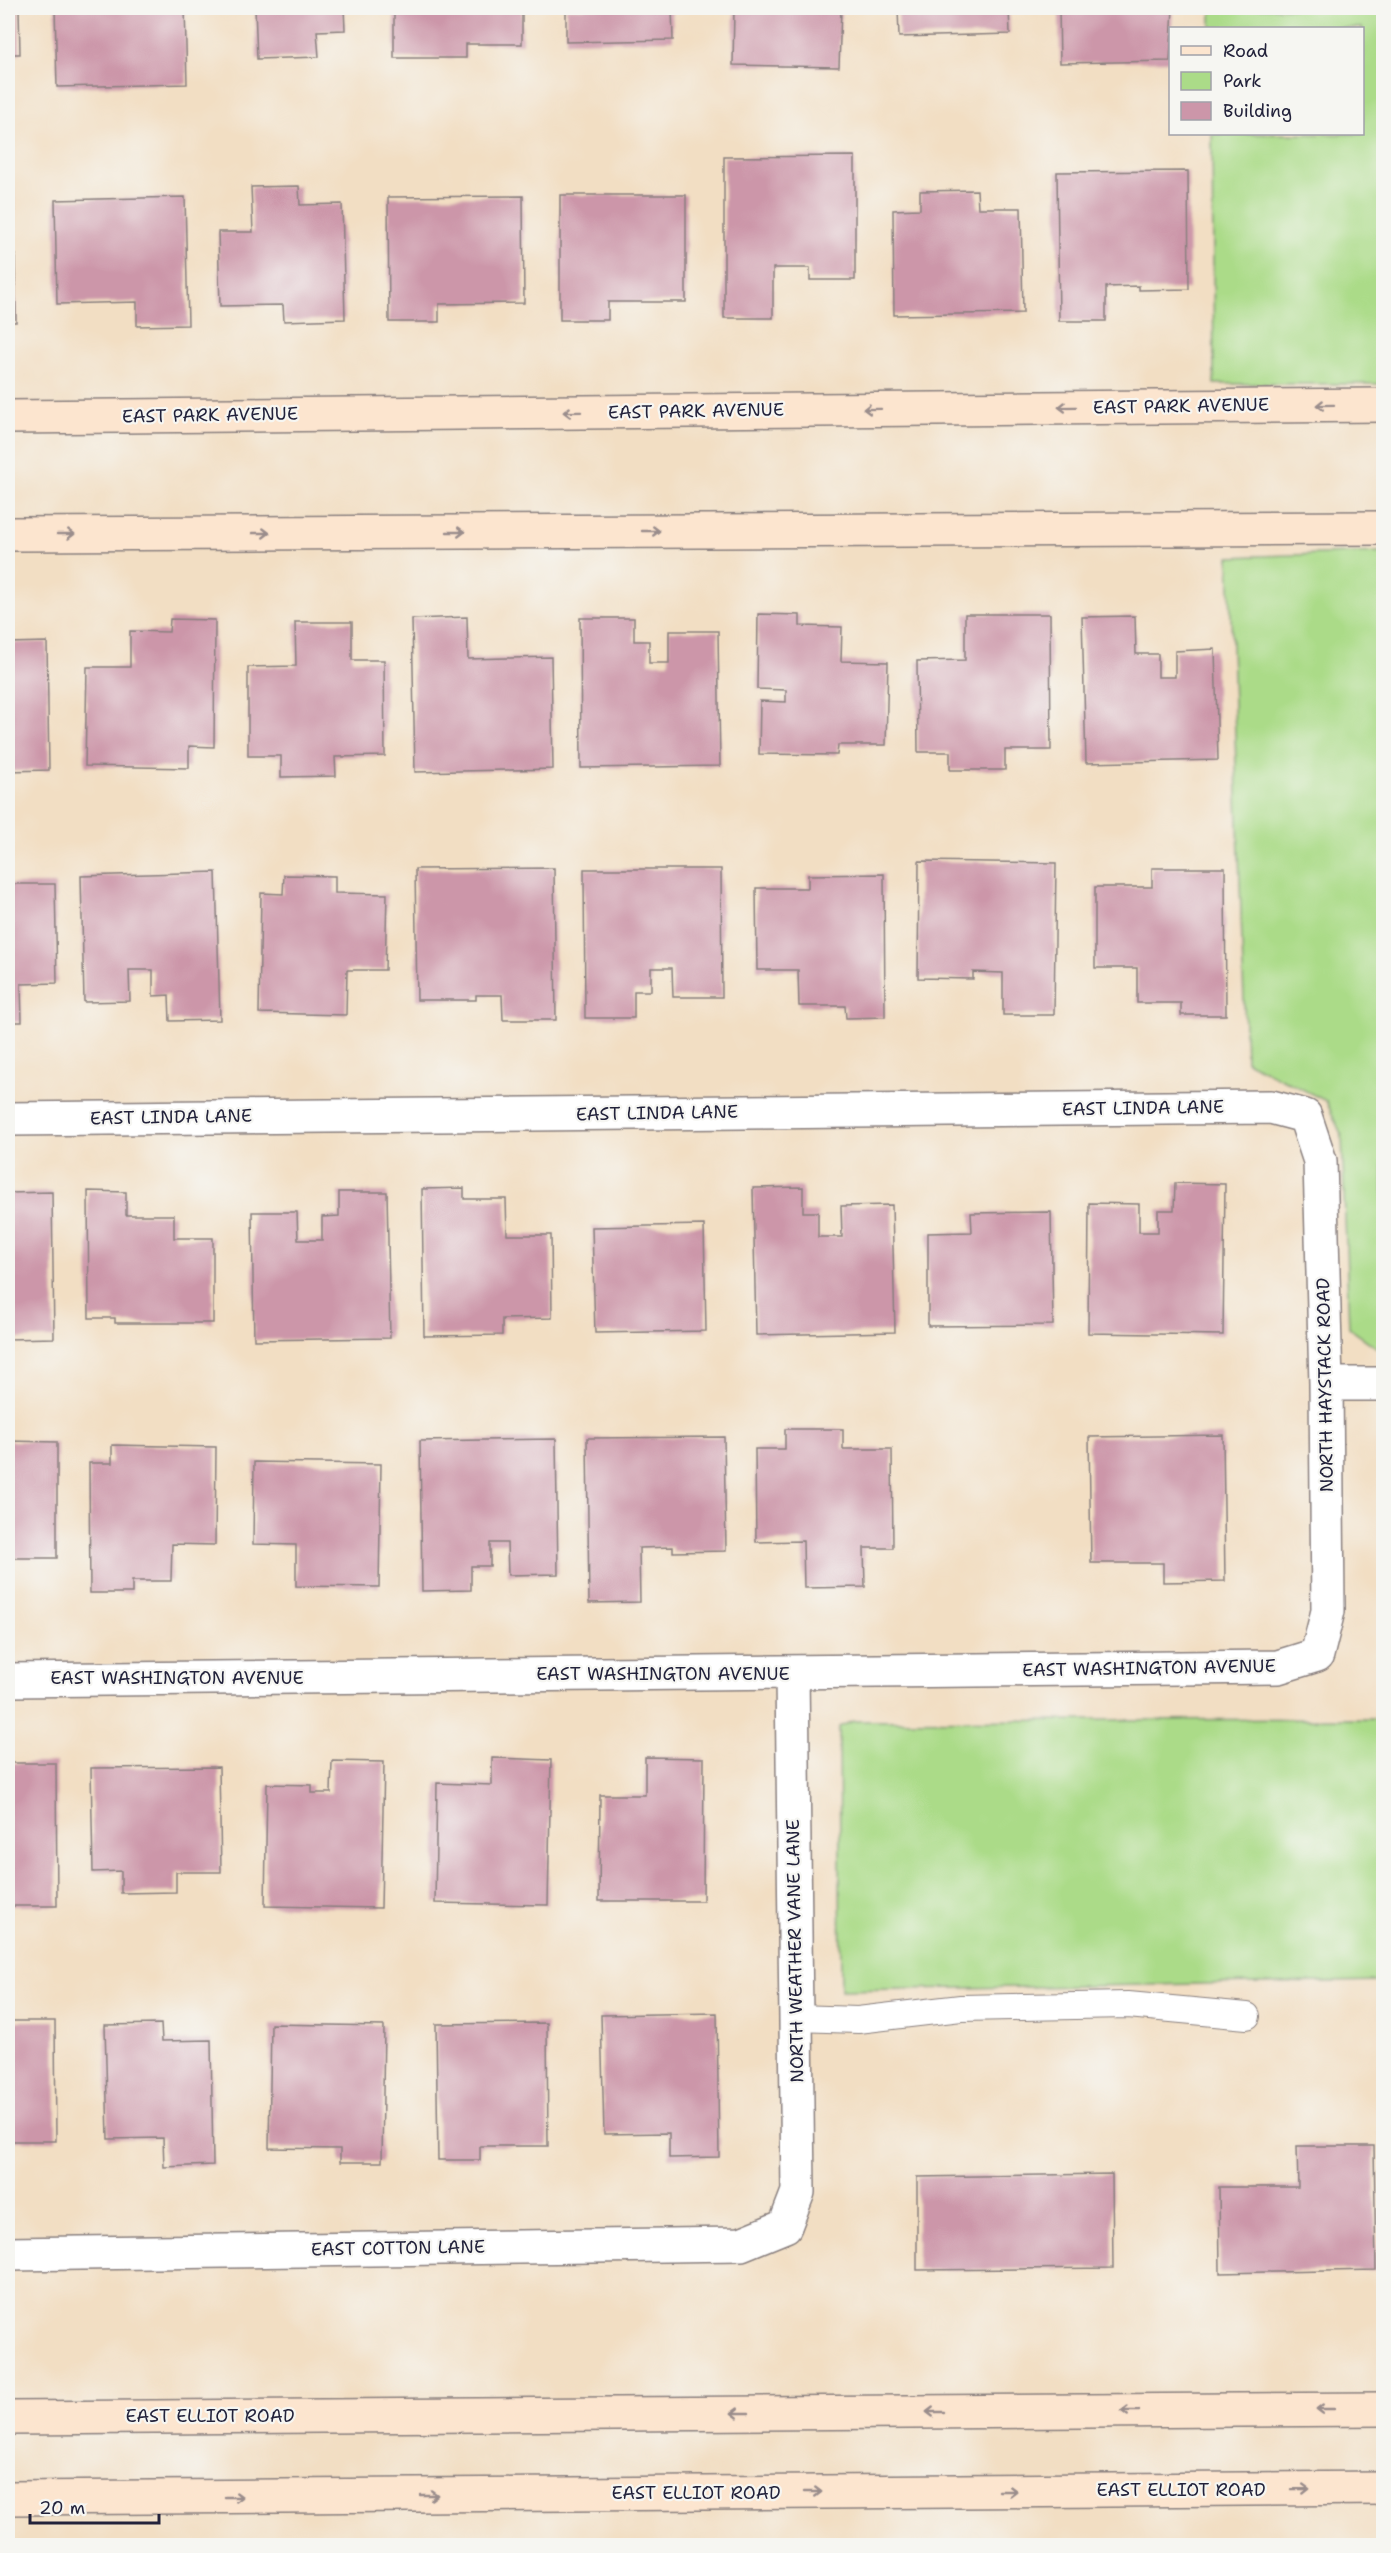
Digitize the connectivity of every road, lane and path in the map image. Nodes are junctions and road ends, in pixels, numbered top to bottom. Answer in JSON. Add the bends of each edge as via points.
{"nodes":[{"id":1,"x":1383,"y":405,"type":"edge"},
{"id":2,"x":8,"y":417,"type":"edge"},
{"id":3,"x":1383,"y":528,"type":"edge"},
{"id":4,"x":8,"y":534,"type":"edge"},
{"id":5,"x":1305,"y":1116,"type":"joint"},
{"id":6,"x":8,"y":1119,"type":"edge"},
{"id":7,"x":1326,"y":1384,"type":"junction"},
{"id":8,"x":1383,"y":1384,"type":"edge"},
{"id":9,"x":1317,"y":1655,"type":"joint"},
{"id":10,"x":792,"y":1673,"type":"junction"},
{"id":11,"x":8,"y":1680,"type":"edge"},
{"id":12,"x":1247,"y":2016,"type":"dead end"},
{"id":13,"x":796,"y":2018,"type":"junction"},
{"id":14,"x":784,"y":2226,"type":"joint"},
{"id":15,"x":8,"y":2253,"type":"edge"},
{"id":16,"x":1383,"y":2409,"type":"edge"},
{"id":17,"x":8,"y":2418,"type":"edge"},
{"id":18,"x":1383,"y":2488,"type":"edge"},
{"id":19,"x":8,"y":2498,"type":"edge"}],
"edges":[{"from":1,"to":2,"type":"street","name":"EAST PARK AVENUE","one_way":true},
{"from":4,"to":3,"type":"street","one_way":true},
{"from":5,"to":6,"type":"street","name":"EAST LINDA LANE","via":[[1259,1107]]},
{"from":5,"to":7,"type":"street","name":"NORTH HAYSTACK ROAD","via":[[1320,1161]]},
{"from":7,"to":8,"type":"street"},
{"from":7,"to":9,"type":"street","name":"NORTH HAYSTACK ROAD","via":[[1328,1611]]},
{"from":9,"to":10,"type":"street","name":"EAST WASHINGTON AVENUE","via":[[1278,1667]]},
{"from":10,"to":11,"type":"street","name":"EAST WASHINGTON AVENUE"},
{"from":10,"to":13,"type":"street","name":"NORTH WEATHER VANE LANE"},
{"from":12,"to":13,"type":"lane","via":[[1128,2005],[961,2008],[858,2020]]},
{"from":13,"to":14,"type":"street","name":"NORTH WEATHER VANE LANE","via":[[798,2192]]},
{"from":14,"to":15,"type":"street","name":"EAST COTTON LANE","via":[[741,2244]]},
{"from":16,"to":17,"type":"street","name":"EAST ELLIOT ROAD","one_way":true},
{"from":19,"to":18,"type":"street","name":"EAST ELLIOT ROAD","one_way":true}]}
